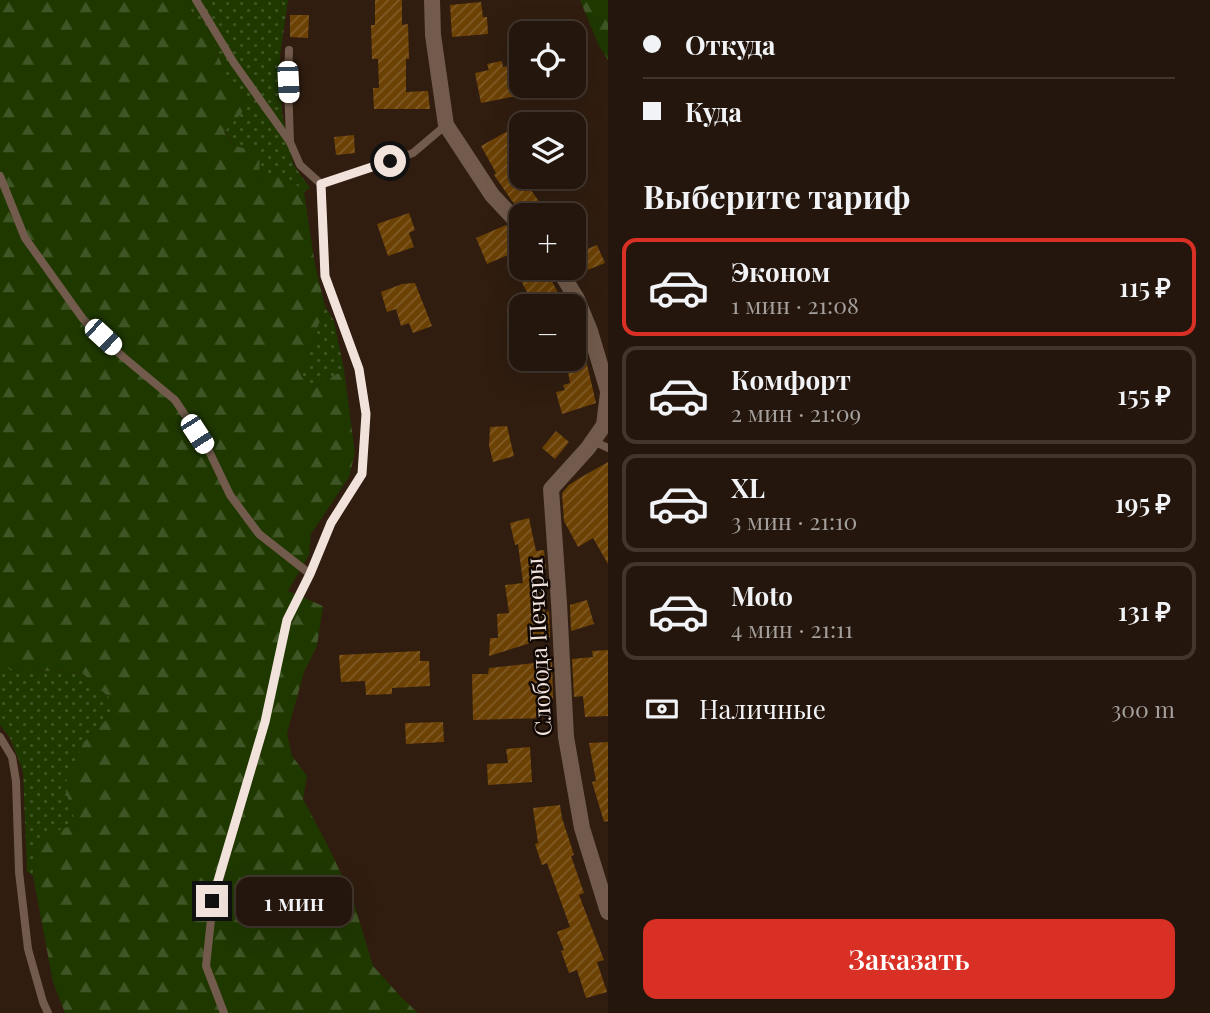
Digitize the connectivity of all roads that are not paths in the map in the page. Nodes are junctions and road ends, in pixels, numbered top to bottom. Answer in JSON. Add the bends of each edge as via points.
{"nodes":[{"id":1,"x":196,"y":0,"type":"edge"},
{"id":2,"x":432,"y":0,"type":"edge"},
{"id":3,"x":289,"y":50,"type":"dead end"},
{"id":4,"x":446,"y":125,"type":"junction"},
{"id":5,"x":290,"y":142,"type":"junction"},
{"id":6,"x":0,"y":176,"type":"edge"},
{"id":7,"x":321,"y":184,"type":"junction"},
{"id":8,"x":509,"y":213,"type":"edge"},
{"id":9,"x":565,"y":280,"type":"edge"},
{"id":10,"x":608,"y":392,"type":"edge"},
{"id":11,"x":593,"y":441,"type":"junction"},
{"id":12,"x":608,"y":448,"type":"edge"},
{"id":13,"x":310,"y":574,"type":"junction"},
{"id":14,"x":0,"y":737,"type":"edge"},
{"id":15,"x":608,"y":912,"type":"edge"},
{"id":16,"x":48,"y":1013,"type":"edge"},
{"id":17,"x":224,"y":1013,"type":"edge"}],
"edges":[{"from":1,"to":5,"type":"lane"},
{"from":2,"to":4,"type":"street"},
{"from":3,"to":5,"type":"lane"},
{"from":4,"to":7,"type":"lane","via":[[413,153]]},
{"from":4,"to":8,"type":"street"},
{"from":5,"to":7,"type":"lane","via":[[300,165]]},
{"from":6,"to":13,"type":"lane","via":[[25,238],[83,319],[175,400],[209,451],[230,495],[259,534]]},
{"from":7,"to":13,"type":"lane","via":[[325,276],[359,369],[366,414],[362,474],[331,523]]},
{"from":9,"to":10,"type":"street","name":"Слобода Печеры","via":[[590,331]]},
{"from":10,"to":11,"type":"street","name":"Слобода Печеры","via":[[604,425]]},
{"from":11,"to":12,"type":"lane"},
{"from":11,"to":15,"type":"street","name":"Слобода Печеры","via":[[551,489],[566,737],[582,828]]},
{"from":13,"to":17,"type":"lane","via":[[287,620],[265,722],[212,901],[206,966]]},
{"from":14,"to":16,"type":"lane","via":[[12,757],[16,781],[28,949]]}]}
